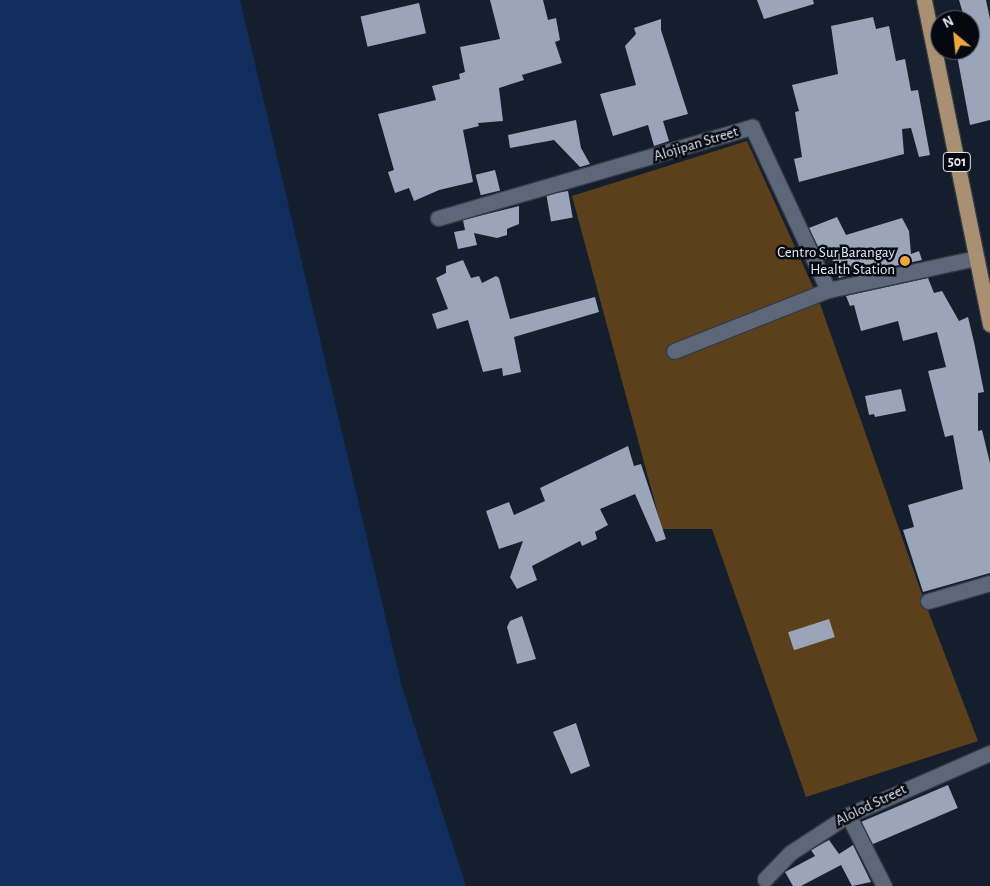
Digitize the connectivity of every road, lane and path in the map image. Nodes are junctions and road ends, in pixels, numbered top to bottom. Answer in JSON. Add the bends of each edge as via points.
{"nodes":[{"id":1,"x":924,"y":0,"type":"edge"},
{"id":2,"x":438,"y":218,"type":"dead end"},
{"id":3,"x":976,"y":258,"type":"junction"},
{"id":4,"x":828,"y":290,"type":"junction"},
{"id":5,"x":990,"y":324,"type":"edge"},
{"id":6,"x":674,"y":351,"type":"dead end"},
{"id":7,"x":990,"y":583,"type":"edge"},
{"id":8,"x":928,"y":601,"type":"dead end"},
{"id":9,"x":990,"y":752,"type":"edge"},
{"id":10,"x":848,"y":815,"type":"junction"},
{"id":11,"x":765,"y":879,"type":"dead end"},
{"id":12,"x":884,"y":886,"type":"edge"}],
"edges":[{"from":1,"to":3,"type":"main road","number":"501"},
{"from":2,"to":4,"type":"street","name":"Alojipan Street","via":[[752,127]]},
{"from":3,"to":4,"type":"street"},
{"from":3,"to":5,"type":"main road","number":"501"},
{"from":4,"to":6,"type":"street"},
{"from":7,"to":8,"type":"street"},
{"from":9,"to":10,"type":"street","name":"Alolod Street"},
{"from":10,"to":11,"type":"street","name":"Alolod Street","via":[[790,853]]},
{"from":10,"to":12,"type":"street"}]}
